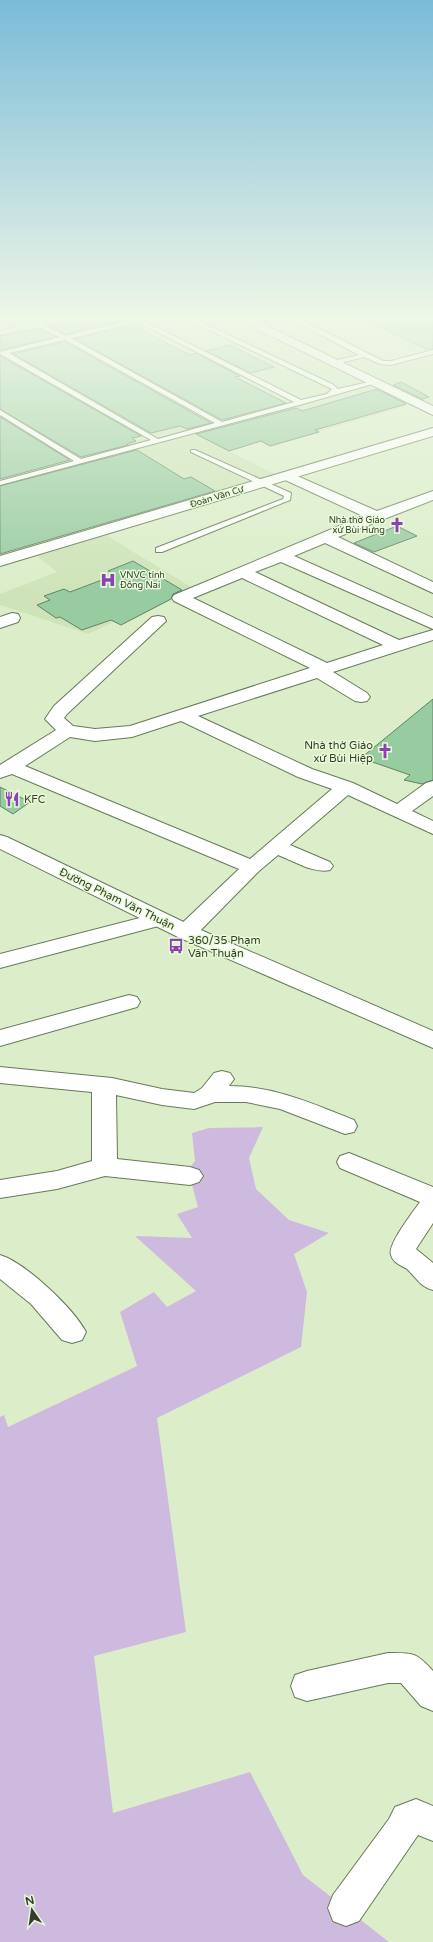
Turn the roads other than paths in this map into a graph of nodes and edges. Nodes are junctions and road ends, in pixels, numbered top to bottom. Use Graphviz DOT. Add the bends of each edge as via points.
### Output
graph roads {
  1 [pos="101,409"];
  2 [pos="193,409"];
  3 [pos="280,409"];
  4 [pos="0,412"];
  5 [pos="221,424"];
  6 [pos="433,432"];
  7 [pos="158,441"];
  8 [pos="193,451"];
  9 [pos="80,462"];
  10 [pos="288,476"];
  11 [pos="0,483"];
  12 [pos="264,483"];
  13 [pos="433,495"];
  14 [pos="416,502"];
  15 [pos="433,509"];
  16 [pos="376,516"];
  17 [pos="325,537"];
  18 [pos="159,550"];
  19 [pos="281,556"];
  20 [pos="0,561"];
  21 [pos="242,572"];
  22 [pos="433,588"];
  23 [pos="158,621"];
  24 [pos="433,624"];
  25 [pos="433,635"];
  26 [pos="398,646"];
  27 [pos="322,670"];
  28 [pos="361,697"];
  29 [pos="182,715"];
  30 [pos="67,731"];
  31 [pos="6,771"];
  32 [pos="433,787"];
  33 [pos="346,788"];
  34 [pos="398,812"];
  35 [pos="433,828"];
  36 [pos="0,841"];
  37 [pos="277,847"];
  38 [pos="323,866"];
  39 [pos="252,867"];
  40 [pos="160,919"];
  41 [pos="186,932"];
  42 [pos="0,962"];
  43 [pos="129,1002"];
  44 [pos="0,1038"];
  45 [pos="433,1040"];
  46 [pos="0,1075"];
  47 [pos="104,1085"];
  48 [pos="345,1126"];
  49 [pos="348,1162"];
  50 [pos="105,1167"];
  51 [pos="190,1176"];
  52 [pos="0,1189"];
  53 [pos="430,1210"];
  54 [pos="0,1265"];
  55 [pos="433,1280"];
  56 [pos="72,1332"];
  57 [pos="307,1686"];
  58 [pos="433,1695"];
  59 [pos="433,1824"];
  60 [pos="346,1908"];
  1 -- 7 [label="lane"];
  2 -- 5 [label="lane"];
  3 -- 5 [label="lane"];
  4 -- 9 [label="lane"];
  5 -- 7 [label="lane"];
  6 -- 10 [label="street, Đoàn Văn Cự"];
  7 -- 9 [label="lane"];
  8 -- 12 [label="lane"];
  9 -- 11 [label="lane"];
  10 -- 12 [label="street, Đoàn Văn Cự"];
  10 -- 16 [label="street"];
  12 -- 18 [label="lane" via="288,495 286,500"];
  12 -- 20 [label="street, Đoàn Văn Cự"];
  13 -- 14 [label="street"];
  14 -- 15 [label="street"];
  14 -- 16 [label="street"];
  16 -- 17 [label="street"];
  17 -- 19 [label="street"];
  17 -- 22 [label="street"];
  19 -- 21 [label="street"];
  19 -- 24 [label="street"];
  21 -- 26 [label="street"];
  21 -- 27 [label="street" via="180,598"];
  23 -- 30 [label="street" via="60,710 54,719"];
  25 -- 26 [label="street"];
  26 -- 27 [label="street"];
  27 -- 28 [label="street"];
  27 -- 29 [label="street"];
  29 -- 30 [label="street" via="126,732 94,735"];
  29 -- 33 [label="street" via="305,773"];
  30 -- 31 [label="street"];
  31 -- 39 [label="street"];
  32 -- 34 [label="street"];
  33 -- 34 [label="street"];
  33 -- 37 [label="street"];
  34 -- 35 [label="street"];
  36 -- 40 [label="street, Đường Phạm Văn Thuận"];
  37 -- 38 [label="street"];
  37 -- 39 [label="street"];
  39 -- 41 [label="street"];
  40 -- 41 [label="street, Đường Phạm Văn Thuận"];
  40 -- 42 [label="street"];
  41 -- 45 [label="street, Đường Phạm Văn Thuận"];
  43 -- 44 [label="street"];
  46 -- 47 [label="street"];
  47 -- 48 [label="street" via="194,1101 203,1099 216,1086 285,1102"];
  47 -- 50 [label="street"];
  49 -- 53 [label="street"];
  50 -- 51 [label="street"];
  50 -- 52 [label="street" via="57,1180"];
  53 -- 55 [label="street" via="403,1248 402,1254 417,1263"];
  54 -- 56 [label="street" via="41,1297"];
  57 -- 58 [label="street" via="388,1668 409,1668"];
  59 -- 60 [label="street" via="416,1816 407,1819"];
}
